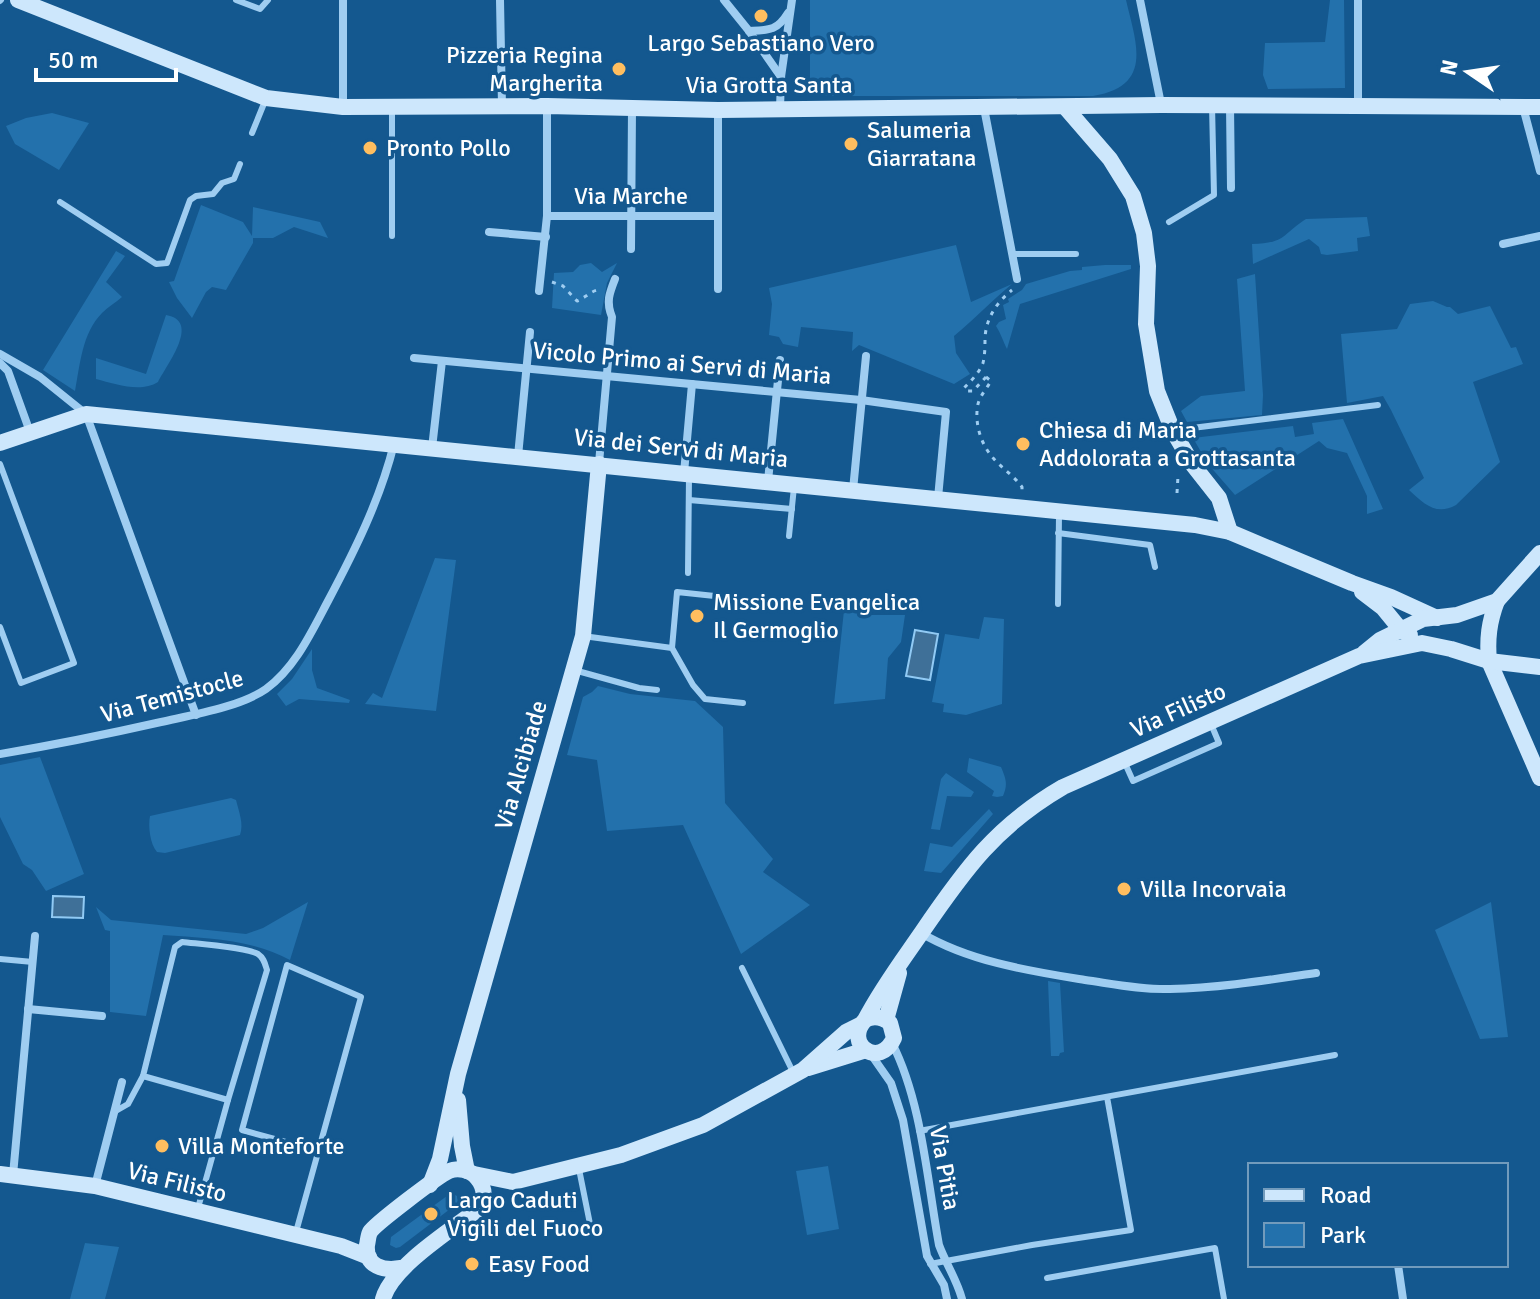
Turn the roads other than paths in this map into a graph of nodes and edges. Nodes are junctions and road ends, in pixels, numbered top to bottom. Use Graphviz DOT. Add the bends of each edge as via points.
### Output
graph roads {
  1 [pos="18,0"];
  2 [pos="236,0"];
  3 [pos="268,0"];
  4 [pos="343,0"];
  5 [pos="500,0"];
  6 [pos="724,0"];
  7 [pos="1140,0"];
  8 [pos="1358,0"];
  9 [pos="792,4"];
  10 [pos="749,31"];
  11 [pos="781,77"];
  12 [pos="266,98"];
  13 [pos="1161,105"];
  14 [pos="1212,105"];
  15 [pos="392,106"];
  16 [pos="547,106"];
  17 [pos="1230,106"];
  18 [pos="1358,106"];
  19 [pos="343,107"];
  20 [pos="502,107"];
  21 [pos="1065,107"];
  22 [pos="1522,107"];
  23 [pos="1540,107"];
  24 [pos="632,108"];
  25 [pos="984,108"];
  26 [pos="780,109"];
  27 [pos="718,110"];
  28 [pos="252,133"];
  29 [pos="240,164"];
  30 [pos="1540,171"];
  31 [pos="1231,188"];
  32 [pos="60,202"];
  33 [pos="547,216"];
  34 [pos="632,216"];
  35 [pos="718,216"];
  36 [pos="1169,222"];
  37 [pos="489,232"];
  38 [pos="392,236"];
  39 [pos="1540,236"];
  40 [pos="546,237"];
  41 [pos="1503,244"];
  42 [pos="631,249"];
  43 [pos="1012,254"];
  44 [pos="1076,254"];
  45 [pos="615,279"];
  46 [pos="1017,279"];
  47 [pos="718,289"];
  48 [pos="539,291"];
  49 [pos="530,332"];
  50 [pos="0,354"];
  51 [pos="866,356"];
  52 [pos="414,358"];
  53 [pos="780,360"];
  54 [pos="442,361"];
  55 [pos="0,363"];
  56 [pos="526,368"];
  57 [pos="607,376"];
  58 [pos="692,384"];
  59 [pos="777,392"];
  60 [pos="861,400"];
  61 [pos="1378,405"];
  62 [pos="86,414"];
  63 [pos="1173,431"];
  64 [pos="30,432"];
  65 [pos="0,443"];
  66 [pos="394,444"];
  67 [pos="432,448"];
  68 [pos="518,456"];
  69 [pos="599,464"];
  70 [pos="1,469"];
  71 [pos="686,473"];
  72 [pos="768,481"];
  73 [pos="794,484"];
  74 [pos="853,490"];
  75 [pos="938,498"];
  76 [pos="689,500"];
  77 [pos="792,509"];
  78 [pos="1059,511"];
  79 [pos="1230,532"];
  80 [pos="1058,533"];
  81 [pos="789,536"];
  82 [pos="1540,553"];
  83 [pos="1155,567"];
  84 [pos="688,573"];
  85 [pos="1352,583"];
  86 [pos="724,597"];
  87 [pos="1497,601"];
  88 [pos="1058,604"];
  89 [pos="1437,618"];
  90 [pos="0,627"];
  91 [pos="1401,630"];
  92 [pos="583,636"];
  93 [pos="1422,643"];
  94 [pos="672,648"];
  95 [pos="1359,656"];
  96 [pos="1489,661"];
  97 [pos="1532,666"];
  98 [pos="574,670"];
  99 [pos="657,690"];
  100 [pos="743,703"];
  101 [pos="1509,709"];
  102 [pos="196,715"];
  103 [pos="0,754"];
  104 [pos="1540,778"];
  105 [pos="921,933"];
  106 [pos="35,936"];
  107 [pos="904,957"];
  108 [pos="0,959"];
  109 [pos="33,962"];
  110 [pos="742,968"];
  111 [pos="1316,973"];
  112 [pos="28,1009"];
  113 [pos="102,1016"];
  114 [pos="886,1020"];
  115 [pos="862,1023"];
  116 [pos="892,1043"];
  117 [pos="868,1051"];
  118 [pos="1335,1055"];
  119 [pos="799,1072"];
  120 [pos="458,1074"];
  121 [pos="143,1076"];
  122 [pos="122,1082"];
  123 [pos="1107,1097"];
  124 [pos="228,1100"];
  125 [pos="114,1112"];
  126 [pos="919,1131"];
  127 [pos="319,1151"];
  128 [pos="578,1165"];
  129 [pos="471,1172"];
  130 [pos="7,1175"];
  131 [pos="513,1182"];
  132 [pos="430,1185"];
  133 [pos="95,1186"];
  134 [pos="481,1207"];
  135 [pos="197,1211"];
  136 [pos="380,1221"];
  137 [pos="590,1224"];
  138 [pos="295,1235"];
  139 [pos="341,1246"];
  140 [pos="371,1260"];
  141 [pos="944,1261"];
  142 [pos="930,1264"];
  143 [pos="1398,1267"];
  144 [pos="401,1268"];
  145 [pos="1047,1278"];
  146 [pos="382,1299"];
  147 [pos="947,1299"];
  148 [pos="962,1299"];
  149 [pos="1224,1299"];
  150 [pos="1403,1299"];
  1 -- 12 [label="street, Via Grotta Santa"];
  2 -- 3 [label="lane" via="260,9"];
  4 -- 19 [label="street"];
  5 -- 20 [label="street"];
  6 -- 10 [label="street"];
  7 -- 13 [label="street"];
  8 -- 18 [label="street"];
  9 -- 10 [label="street" via="782,24"];
  9 -- 11 [label="street"];
  10 -- 11 [label="street"];
  11 -- 26 [label="street"];
  12 -- 19 [label="street, Via Grotta Santa"];
  12 -- 28 [label="lane"];
  13 -- 14 [label="street, Via Grotta Santa"];
  13 -- 21 [label="street, Via Grotta Santa"];
  14 -- 17 [label="street, Via Grotta Santa"];
  14 -- 36 [label="lane" via="1214,195"];
  15 -- 19 [label="street, Via Grotta Santa"];
  15 -- 20 [label="street, Via Grotta Santa"];
  15 -- 38 [label="lane"];
  16 -- 20 [label="street, Via Grotta Santa"];
  16 -- 24 [label="street, Via Grotta Santa"];
  16 -- 33 [label="street, Via Marche"];
  17 -- 18 [label="street, Via Grotta Santa"];
  17 -- 31 [label="street"];
  18 -- 22 [label="street, Via Grotta Santa"];
  21 -- 25 [label="street, Via Grotta Santa"];
  21 -- 63 [label="street" via="1110,159 1133,196 1144,233 1146,324 1157,391"];
  22 -- 23 [label="street, Via Grotta Santa"];
  22 -- 30 [label="street"];
  24 -- 27 [label="street, Via Grotta Santa"];
  24 -- 34 [label="street"];
  25 -- 26 [label="street, Via Grotta Santa"];
  25 -- 43 [label="street"];
  26 -- 27 [label="street, Via Grotta Santa"];
  27 -- 35 [label="street, Via Marche"];
  29 -- 32 [label="lane" via="234,179 213,194 190,200 162,265"];
  33 -- 34 [label="street, Via Marche"];
  33 -- 40 [label="street"];
  34 -- 35 [label="street, Via Marche"];
  34 -- 42 [label="street"];
  35 -- 47 [label="street"];
  37 -- 40 [label="street"];
  39 -- 41 [label="street"];
  40 -- 48 [label="street"];
  43 -- 44 [label="lane"];
  43 -- 46 [label="street"];
  45 -- 57 [label="street" via="608,306 612,317"];
  49 -- 56 [label="street"];
  50 -- 62 [label="street" via="40,377"];
  51 -- 60 [label="street"];
  52 -- 54 [label="street, Vicolo Primo ai Servi di Maria"];
  53 -- 59 [label="street"];
  54 -- 56 [label="street, Vicolo Primo ai Servi di Maria"];
  54 -- 67 [label="street"];
  55 -- 64 [label="street" via="8,371"];
  56 -- 57 [label="street, Vicolo Primo ai Servi di Maria"];
  56 -- 68 [label="street"];
  57 -- 58 [label="street, Vicolo Primo ai Servi di Maria"];
  57 -- 69 [label="street"];
  58 -- 59 [label="street, Vicolo Primo ai Servi di Maria"];
  58 -- 71 [label="street"];
  59 -- 60 [label="street, Vicolo Primo ai Servi di Maria"];
  59 -- 72 [label="street"];
  60 -- 74 [label="street"];
  60 -- 75 [label="street, Vicolo Primo ai Servi di Maria" via="946,412"];
  61 -- 63 [label="lane"];
  62 -- 64 [label="street, Via dei Servi di Maria"];
  62 -- 66 [label="street, Via dei Servi di Maria"];
  62 -- 102 [label="street"];
  63 -- 79 [label="street" via="1219,498"];
  64 -- 65 [label="street, Via dei Servi di Maria"];
  66 -- 67 [label="street, Via dei Servi di Maria"];
  66 -- 102 [label="street, Via Temistocle" via="368,523 287,671 247,700"];
  67 -- 68 [label="street, Via dei Servi di Maria"];
  68 -- 69 [label="street, Via dei Servi di Maria"];
  69 -- 71 [label="street, Via dei Servi di Maria"];
  69 -- 92 [label="street, Via Alcibiade"];
  70 -- 90 [label="lane" via="74,663 21,683"];
  71 -- 72 [label="street, Via dei Servi di Maria"];
  71 -- 76 [label="lane"];
  72 -- 73 [label="street, Via dei Servi di Maria"];
  73 -- 74 [label="street, Via dei Servi di Maria"];
  73 -- 77 [label="lane"];
  74 -- 75 [label="street, Via dei Servi di Maria"];
  75 -- 78 [label="street, Via dei Servi di Maria"];
  76 -- 77 [label="lane"];
  76 -- 84 [label="lane"];
  77 -- 81 [label="lane"];
  78 -- 79 [label="street, Via dei Servi di Maria"];
  78 -- 80 [label="lane"];
  79 -- 85 [label="street, Via dei Servi di Maria"];
  80 -- 83 [label="lane" via="1150,545"];
  80 -- 88 [label="lane"];
  82 -- 87 [label="street"];
  85 -- 89 [label="street"];
  85 -- 91 [label="street"];
  86 -- 94 [label="lane" via="677,592"];
  87 -- 89 [label="street"];
  87 -- 96 [label="street" via="1489,623"];
  89 -- 91 [label="street"];
  91 -- 93 [label="street"];
  91 -- 95 [label="street"];
  92 -- 94 [label="lane"];
  92 -- 98 [label="street, Via Alcibiade"];
  93 -- 95 [label="street, Via Filisto"];
  93 -- 96 [label="street, Via Filisto"];
  94 -- 100 [label="lane" via="705,699"];
  95 -- 105 [label="street, Via Filisto" via="1063,787 1019,816 972,862"];
  96 -- 97 [label="street, Via Filisto"];
  96 -- 101 [label="street"];
  97 -- 101 [label="street" via="1515,672 1509,684"];
  98 -- 99 [label="lane"];
  98 -- 120 [label="street, Via Alcibiade"];
  101 -- 104 [label="street"];
  102 -- 103 [label="street, Via Temistocle"];
  105 -- 107 [label="street, Via Filisto"];
  105 -- 111 [label="street" via="1010,966 1123,985 1169,989"];
  106 -- 109 [label="street"];
  107 -- 114 [label="street"];
  107 -- 115 [label="street, Via Filisto"];
  108 -- 109 [label="lane"];
  109 -- 112 [label="street"];
  110 -- 119 [label="lane"];
  112 -- 113 [label="street"];
  112 -- 130 [label="street"];
  114 -- 115 [label="street" via="875,1017"];
  114 -- 116 [label="street"];
  115 -- 117 [label="street" via="857,1036"];
  115 -- 119 [label="street"];
  116 -- 117 [label="street" via="880,1053"];
  116 -- 126 [label="street, Via Pitia" via="908,1078"];
  117 -- 119 [label="street"];
  117 -- 142 [label="street, Via Pitia" via="891,1083 903,1120"];
  118 -- 123 [label="lane"];
  119 -- 128 [label="street" via="703,1125"];
  120 -- 129 [label="street" via="462,1146"];
  120 -- 132 [label="street, Via Alcibiade"];
  121 -- 124 [label="lane"];
  121 -- 124 [label="lane" via="175,947 182,942 257,954 267,970"];
  121 -- 125 [label="lane" via="128,1104"];
  122 -- 125 [label="street"];
  123 -- 126 [label="lane"];
  123 -- 141 [label="lane" via="1131,1230"];
  124 -- 135 [label="lane"];
  125 -- 133 [label="street"];
  126 -- 141 [label="street, Via Pitia"];
  127 -- 127 [label="lane" via="361,997 287,965 242,1130"];
  127 -- 138 [label="lane"];
  128 -- 131 [label="street"];
  128 -- 137 [label="lane"];
  129 -- 131 [label="street"];
  129 -- 132 [label="street" via="451,1170"];
  129 -- 134 [label="street" via="484,1189"];
  130 -- 133 [label="street, Via Filisto"];
  131 -- 134 [label="street"];
  132 -- 136 [label="street"];
  133 -- 135 [label="street, Via Filisto"];
  134 -- 144 [label="street"];
  135 -- 138 [label="street, Via Filisto"];
  136 -- 139 [label="street"];
  136 -- 140 [label="street" via="369,1234"];
  138 -- 139 [label="street, Via Filisto"];
  139 -- 140 [label="street, Via Filisto"];
  140 -- 144 [label="street, Via Filisto" via="388,1270"];
  140 -- 146 [label="street"];
  141 -- 142 [label="lane"];
  141 -- 148 [label="street, Via Pitia"];
  142 -- 147 [label="street, Via Pitia"];
  143 -- 150 [label="street"];
  144 -- 146 [label="street"];
  145 -- 149 [label="lane" via="1215,1248"];
}
